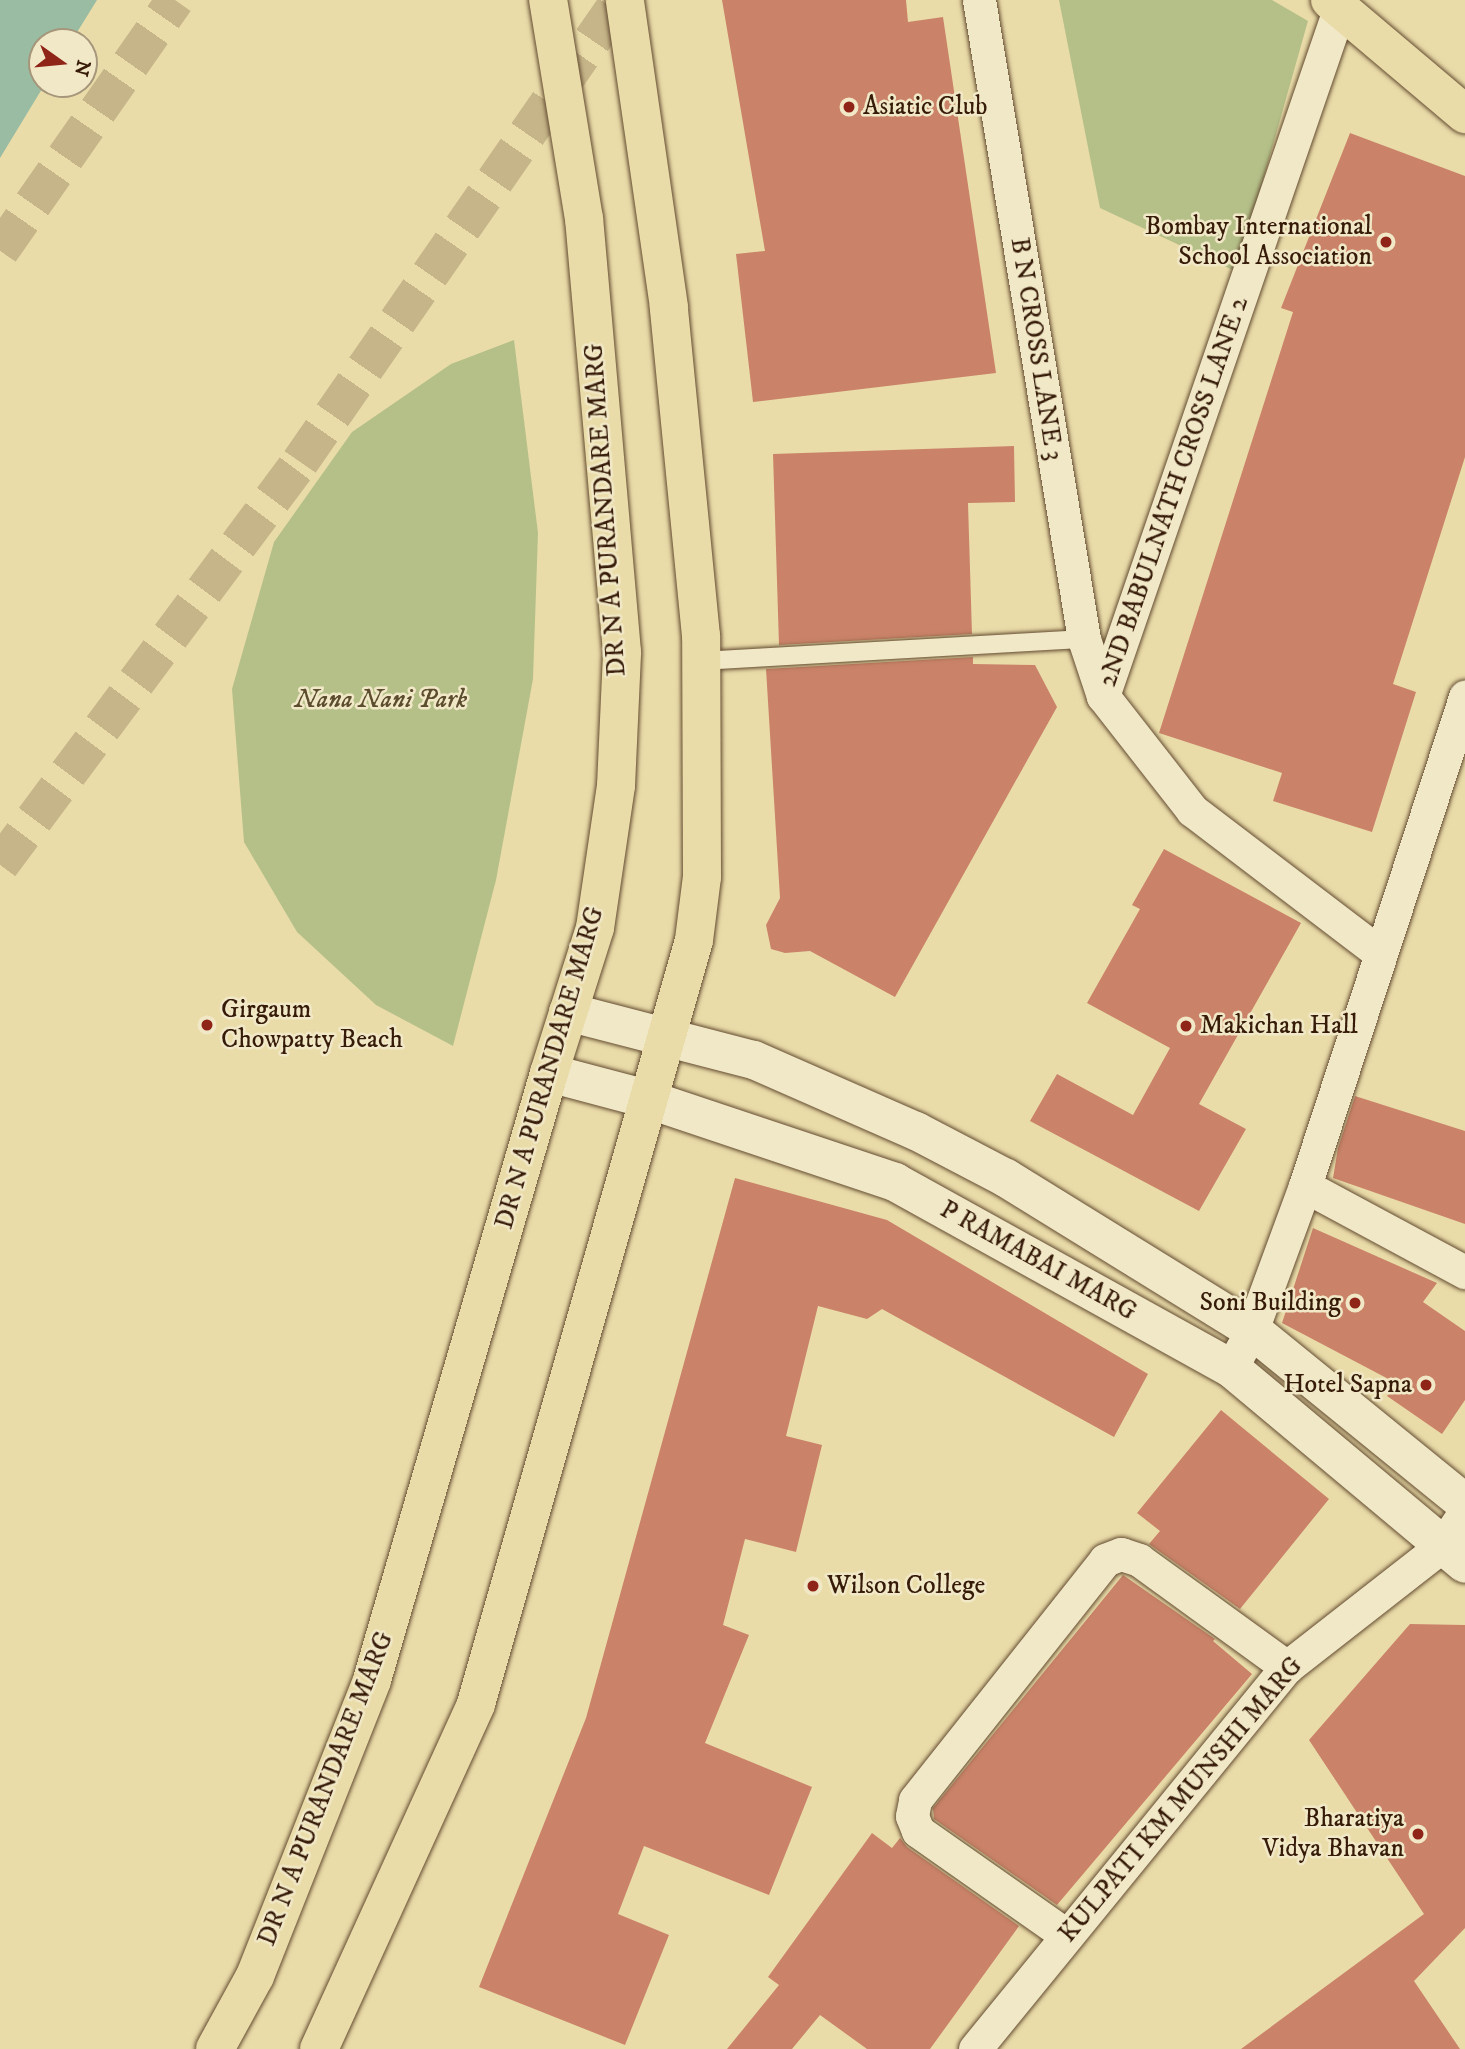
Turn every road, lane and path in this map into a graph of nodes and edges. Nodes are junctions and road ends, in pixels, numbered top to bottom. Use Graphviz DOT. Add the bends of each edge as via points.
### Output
graph roads {
  1 [pos="548,0"];
  2 [pos="625,0"];
  3 [pos="979,0"];
  4 [pos="1335,4"];
  5 [pos="1465,114"];
  6 [pos="1084,639"];
  7 [pos="701,661"];
  8 [pos="1103,696"];
  9 [pos="1465,697"];
  10 [pos="1380,953"];
  11 [pos="568,1012"];
  12 [pos="664,1038"];
  13 [pos="549,1073"];
  14 [pos="647,1099"];
  15 [pos="916,1131"];
  16 [pos="894,1182"];
  17 [pos="1305,1186"];
  18 [pos="1465,1272"];
  19 [pos="1252,1330"];
  20 [pos="1231,1368"];
  21 [pos="1465,1503"];
  22 [pos="1465,1512"];
  23 [pos="1453,1555"];
  24 [pos="1287,1667"];
  25 [pos="1066,1935"];
  26 [pos="215,2049"];
  27 [pos="318,2049"];
  28 [pos="975,2049"];
  1 -- 11 [label="main road, DR N A PURANDARE MARG" via="584,219 622,652 616,786 595,928"];
  2 -- 7 [label="main road" via="669,307"];
  3 -- 6 [label="street, B N CROSS LANE 3"];
  4 -- 5 [label="main road"];
  4 -- 8 [label="street, 2ND BABULNATH CROSS LANE 2"];
  6 -- 7 [label="lane"];
  6 -- 8 [label="street, B N CROSS LANE 3"];
  7 -- 12 [label="main road" via="702,877 694,940"];
  8 -- 10 [label="street, 2ND BABULNATH CROSS LANE 2" via="1192,810"];
  9 -- 10 [label="street"];
  10 -- 17 [label="street"];
  11 -- 12 [label="main road, P RAMABAI MARG"];
  11 -- 13 [label="main road, DR N A PURANDARE MARG"];
  12 -- 14 [label="main road"];
  12 -- 15 [label="main road, P RAMABAI MARG" via="754,1060"];
  13 -- 14 [label="main road, P RAMABAI MARG"];
  13 -- 26 [label="main road, DR N A PURANDARE MARG" via="372,1680 255,1976"];
  14 -- 16 [label="main road, P RAMABAI MARG"];
  14 -- 27 [label="main road" via="476,1704"];
  15 -- 16 [label="main road"];
  15 -- 19 [label="main road, P RAMABAI MARG" via="1006,1178"];
  16 -- 20 [label="main road, P RAMABAI MARG"];
  17 -- 18 [label="street"];
  17 -- 19 [label="street"];
  19 -- 20 [label="street"];
  19 -- 21 [label="main road, P RAMABAI MARG"];
  20 -- 23 [label="main road, P RAMABAI MARG"];
  22 -- 23 [label="street, KULPATI KM MUNSHI MARG"];
  23 -- 24 [label="street, KULPATI KM MUNSHI MARG"];
  24 -- 25 [label="street, KULPATI KM MUNSHI MARG"];
  24 -- 25 [label="street" via="1139,1560 1121,1554 1105,1560 915,1800 912,1816 918,1831"];
  25 -- 28 [label="street, KULPATI KM MUNSHI MARG"];
}
